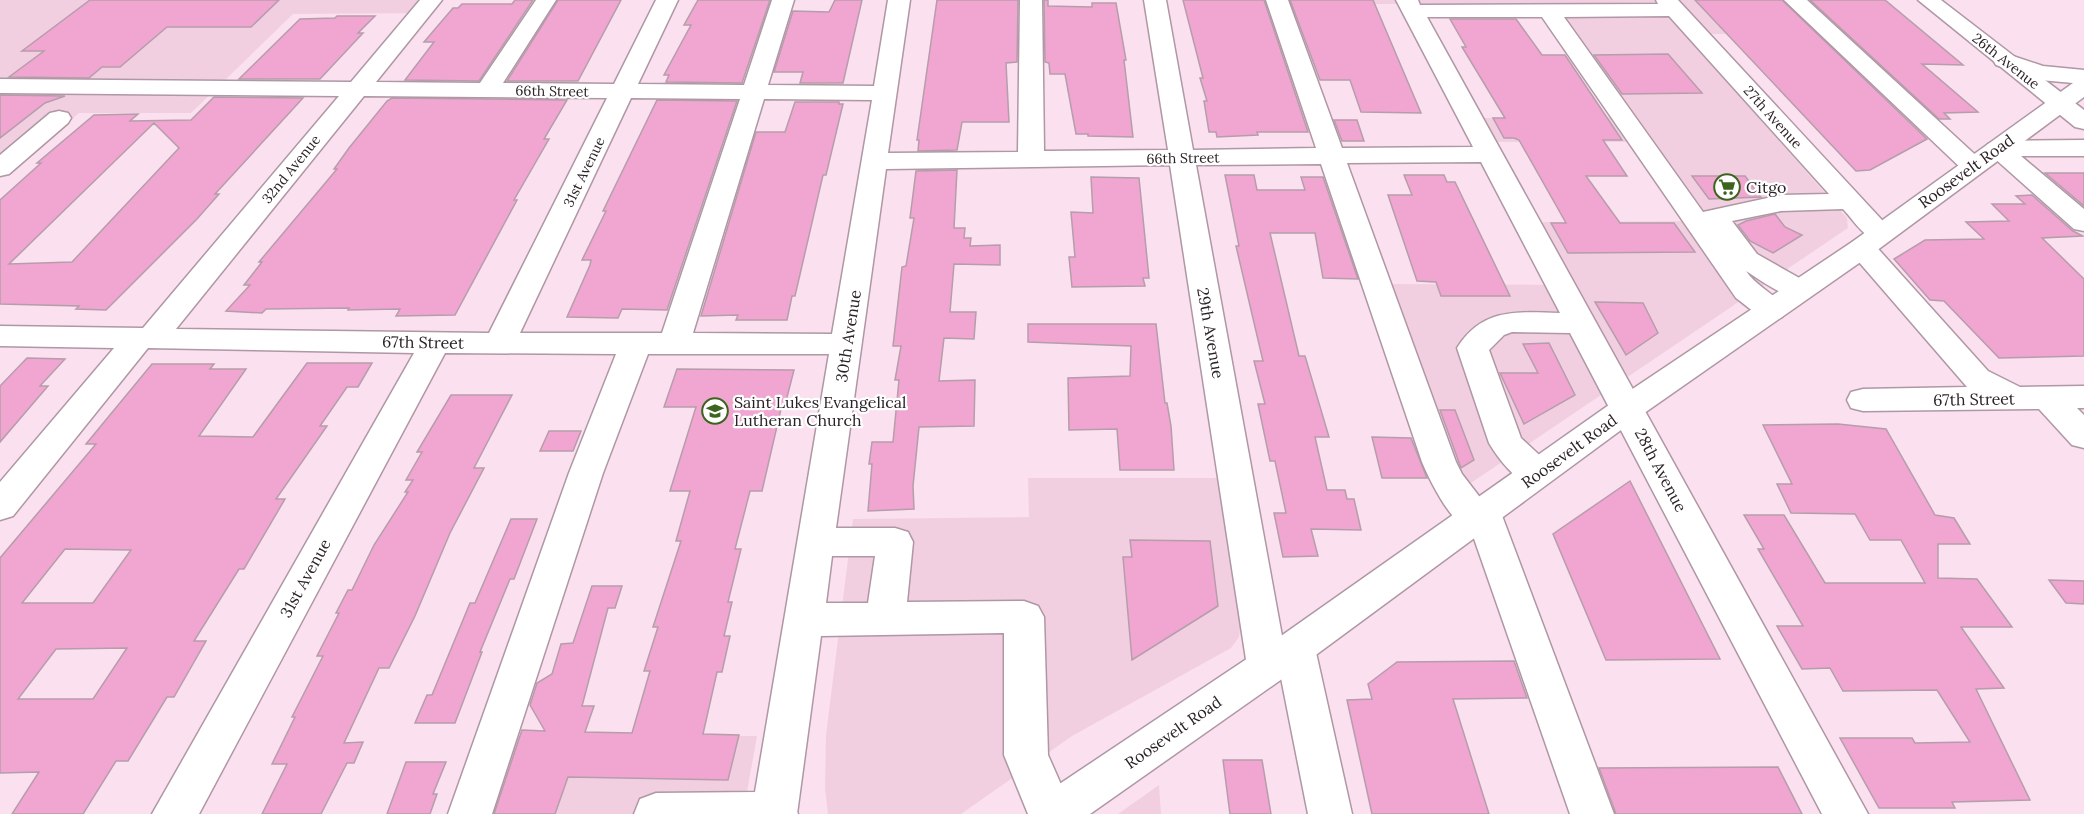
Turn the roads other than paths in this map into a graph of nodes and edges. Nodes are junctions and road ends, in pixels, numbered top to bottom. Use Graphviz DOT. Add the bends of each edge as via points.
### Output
graph roads {
  1 [pos="431,0"];
  2 [pos="546,0"];
  3 [pos="667,0"];
  4 [pos="783,0"];
  5 [pos="899,0"];
  6 [pos="1031,0"];
  7 [pos="1155,0"];
  8 [pos="1277,0"];
  9 [pos="1795,0"];
  10 [pos="1928,0"];
  11 [pos="1671,5"];
  12 [pos="1410,6"];
  13 [pos="1549,11"];
  14 [pos="2004,60"];
  15 [pos="2084,77"];
  16 [pos="0,86"];
  17 [pos="2084,86"];
  18 [pos="357,89"];
  19 [pos="487,90"];
  20 [pos="624,92"];
  21 [pos="753,92"];
  22 [pos="885,93"];
  23 [pos="2060,103"];
  24 [pos="59,118"];
  25 [pos="2084,122"];
  26 [pos="2084,148"];
  27 [pos="1997,149"];
  28 [pos="1491,154"];
  29 [pos="1332,156"];
  30 [pos="1182,159"];
  31 [pos="1031,160"];
  32 [pos="875,161"];
  33 [pos="1973,166"];
  34 [pos="0,168"];
  35 [pos="1850,201"];
  36 [pos="2084,223"];
  37 [pos="1871,241"];
  38 [pos="1786,300"];
  39 [pos="1582,323"];
  40 [pos="0,336"];
  41 [pos="145,339"];
  42 [pos="435,343"];
  43 [pos="500,343"];
  44 [pos="636,343"];
  45 [pos="674,344"];
  46 [pos="847,344"];
  47 [pos="2015,398"];
  48 [pos="2048,398"];
  49 [pos="2084,398"];
  50 [pos="1863,400"];
  51 [pos="1628,408"];
  52 [pos="2084,436"];
  53 [pos="1538,473"];
  54 [pos="0,506"];
  55 [pos="1480,515"];
  56 [pos="816,542"];
  57 [pos="886,619"];
  58 [pos="805,620"];
  59 [pos="1281,657"];
  60 [pos="1061,811"];
  61 [pos="175,814"];
  62 [pos="470,814"];
  63 [pos="656,814"];
  64 [pos="775,814"];
  65 [pos="1330,814"];
  66 [pos="1592,814"];
  67 [pos="1846,814"];
  1 -- 18 [label="street, 32nd Avenue"];
  2 -- 19 [label="street"];
  3 -- 20 [label="street, 31st Avenue"];
  4 -- 21 [label="street"];
  5 -- 22 [label="street, 30th Avenue"];
  6 -- 31 [label="street"];
  7 -- 30 [label="street, 29th Avenue"];
  8 -- 29 [label="street"];
  9 -- 33 [label="street"];
  10 -- 14 [label="street, 26th Avenue"];
  11 -- 13 [label="street"];
  11 -- 35 [label="street, 27th Avenue"];
  12 -- 13 [label="street"];
  12 -- 28 [label="street, 28th Avenue"];
  13 -- 38 [label="street" via="1746,291"];
  14 -- 15 [label="street" via="2040,73"];
  14 -- 23 [label="street, 26th Avenue"];
  16 -- 18 [label="street, 66th Street"];
  17 -- 23 [label="street, Roosevelt Road"];
  18 -- 19 [label="street, 66th Street"];
  18 -- 41 [label="street, 32nd Avenue"];
  19 -- 20 [label="street, 66th Street"];
  20 -- 21 [label="street, 66th Street"];
  20 -- 43 [label="street, 31st Avenue"];
  21 -- 22 [label="street, 66th Street"];
  21 -- 45 [label="street"];
  22 -- 32 [label="street, 30th Avenue"];
  23 -- 25 [label="street, 26th Avenue"];
  23 -- 27 [label="street, Roosevelt Road"];
  24 -- 34 [label="street"];
  26 -- 27 [label="street"];
  27 -- 33 [label="street, Roosevelt Road"];
  27 -- 36 [label="street"];
  28 -- 29 [label="street, 66th Street"];
  28 -- 39 [label="street, 28th Avenue"];
  29 -- 30 [label="street, 66th Street"];
  29 -- 55 [label="street" via="1439,462 1448,481"];
  30 -- 31 [label="street, 66th Street"];
  30 -- 59 [label="street, 29th Avenue"];
  31 -- 32 [label="street, 66th Street"];
  32 -- 46 [label="street, 30th Avenue"];
  33 -- 37 [label="street, Roosevelt Road"];
  35 -- 37 [label="street, 27th Avenue"];
  35 -- 38 [label="street" via="1781,203 1714,216 1747,260"];
  37 -- 38 [label="street, Roosevelt Road"];
  37 -- 47 [label="street, 27th Avenue" via="1977,379"];
  38 -- 51 [label="street, Roosevelt Road"];
  39 -- 51 [label="street, 28th Avenue"];
  39 -- 53 [label="street" via="1509,322 1494,328 1473,348 1506,443"];
  40 -- 41 [label="street, 67th Street"];
  41 -- 42 [label="street, 67th Street"];
  41 -- 54 [label="street, 32nd Avenue"];
  42 -- 43 [label="street, 67th Street"];
  42 -- 61 [label="street, 31st Avenue"];
  43 -- 44 [label="street, 67th Street"];
  44 -- 45 [label="street, 67th Street"];
  44 -- 62 [label="street" via="586,473"];
  45 -- 46 [label="street, 67th Street"];
  46 -- 56 [label="street, 30th Avenue"];
  47 -- 48 [label="street, 67th Street"];
  47 -- 50 [label="street, 67th Street"];
  48 -- 49 [label="street, 67th Street"];
  48 -- 52 [label="street"];
  51 -- 53 [label="street, Roosevelt Road"];
  51 -- 67 [label="street, 28th Avenue"];
  53 -- 55 [label="street, Roosevelt Road"];
  55 -- 59 [label="street, Roosevelt Road"];
  55 -- 66 [label="street"];
  56 -- 57 [label="street" via="895,542"];
  56 -- 58 [label="street, 30th Avenue"];
  57 -- 58 [label="street"];
  57 -- 60 [label="street" via="1024,617 1026,755"];
  58 -- 64 [label="street, 30th Avenue"];
  59 -- 60 [label="street, Roosevelt Road"];
  59 -- 65 [label="street, 29th Avenue"];
  63 -- 64 [label="street"];
}
